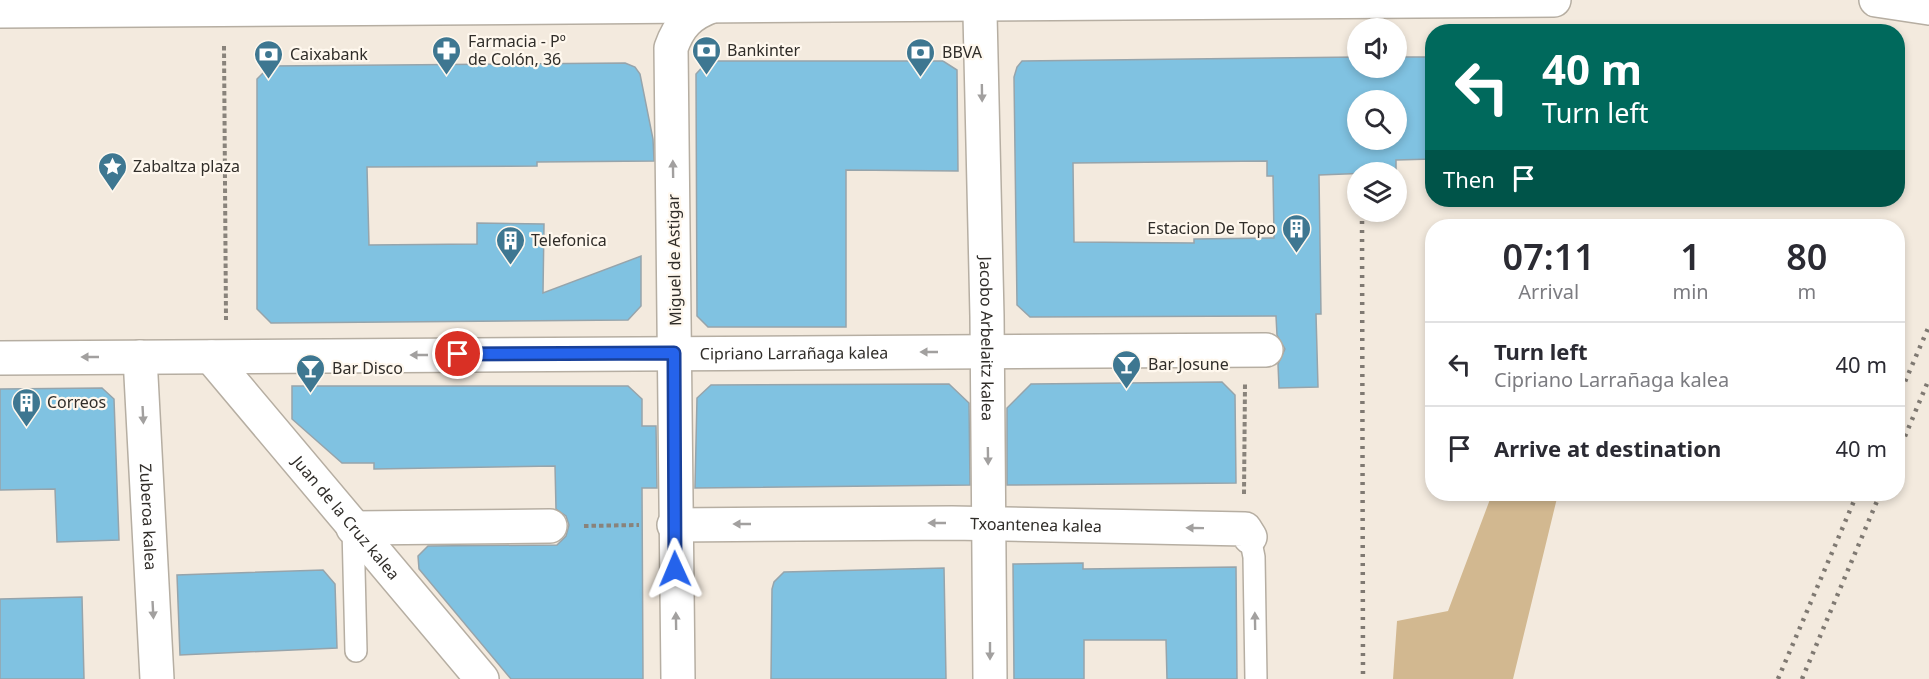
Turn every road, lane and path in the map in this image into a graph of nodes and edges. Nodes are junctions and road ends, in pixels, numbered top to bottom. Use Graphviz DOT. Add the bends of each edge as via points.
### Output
graph roads {
  1 [pos="1554,0"];
  2 [pos="1876,0"];
  3 [pos="1914,0"];
  4 [pos="985,2"];
  5 [pos="551,3"];
  6 [pos="712,6"];
  7 [pos="1929,8"];
  8 [pos="227,9"];
  9 [pos="0,11"];
  10 [pos="1256,350"];
  11 [pos="987,352"];
  12 [pos="674,353"];
  13 [pos="227,356"];
  14 [pos="140,357"];
  15 [pos="0,358"];
  16 [pos="1244,473"];
  17 [pos="989,524"];
  18 [pos="674,525"];
  19 [pos="550,526"];
  20 [pos="353,528"];
  21 [pos="1250,537"];
  22 [pos="356,651"];
  23 [pos="157,679"];
  24 [pos="482,679"];
  25 [pos="678,679"];
  26 [pos="990,679"];
  27 [pos="1256,679"];
  1 -- 4 [label="street"];
  2 -- 7 [label="street"];
  3 -- 7 [label="street"];
  4 -- 6 [label="street"];
  4 -- 11 [label="street, Jacobo Arbelaitz kalea, one-way" via="980,14"];
  5 -- 6 [label="street"];
  5 -- 8 [label="street"];
  12 -- 6 [label="street, Miguel de Astigar, one-way" via="671,48 685,21"];
  8 -- 9 [label="street"];
  8 -- 13 [label="path" via="224,33"];
  10 -- 11 [label="street, Cipriano Larrañaga kalea"];
  10 -- 16 [label="path"];
  11 -- 12 [label="street, Cipriano Larrañaga kalea, one-way"];
  11 -- 17 [label="street, Jacobo Arbelaitz kalea, one-way"];
  12 -- 13 [label="street, Cipriano Larrañaga kalea, one-way"];
  12 -- 18 [label="street, Miguel de Astigar"];
  13 -- 14 [label="street"];
  13 -- 20 [label="street, Juan de la Cruz kalea"];
  14 -- 15 [label="street, one-way"];
  14 -- 23 [label="street, Zuberoa kalea, one-way"];
  17 -- 18 [label="street, Txoantenea kalea, one-way"];
  21 -- 17 [label="street, Txoantenea kalea, one-way" via="1245,529"];
  17 -- 26 [label="street, Jacobo Arbelaitz kalea, one-way"];
  18 -- 19 [label="path"];
  25 -- 18 [label="street, Miguel de Astigar, one-way"];
  19 -- 20 [label="street"];
  20 -- 22 [label="lane"];
  20 -- 24 [label="street, Juan de la Cruz kalea"];
  27 -- 21 [label="lane, Txoantenea kalea, one-way" via="1254,557"];
}
